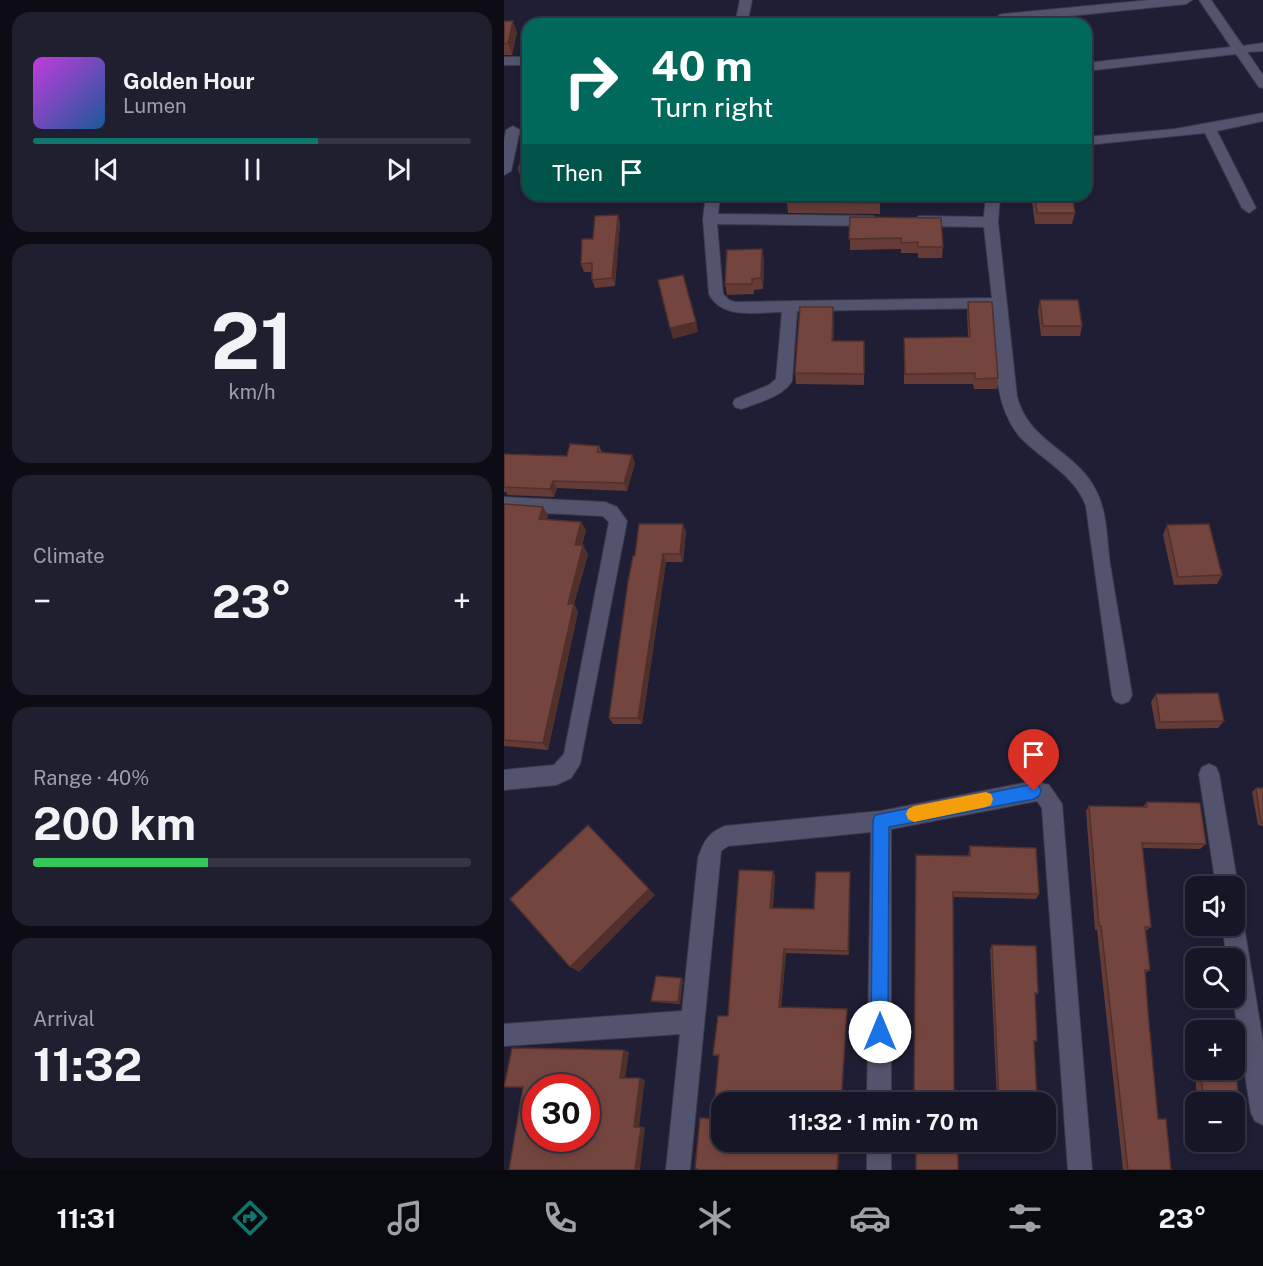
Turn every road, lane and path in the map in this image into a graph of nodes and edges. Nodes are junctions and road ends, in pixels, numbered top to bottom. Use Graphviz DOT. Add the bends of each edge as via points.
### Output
graph roads {
  1 [pos="746,0"];
  2 [pos="1186,0"];
  3 [pos="1205,0"];
  4 [pos="742,18"];
  5 [pos="1003,18"];
  6 [pos="1263,47"];
  7 [pos="1238,51"];
  8 [pos="504,61"];
  9 [pos="522,61"];
  10 [pos="1092,66"];
  11 [pos="1263,84"];
  12 [pos="1263,117"];
  13 [pos="1210,129"];
  14 [pos="509,130"];
  15 [pos="1092,141"];
  16 [pos="504,171"];
  17 [pos="712,201"];
  18 [pos="993,201"];
  19 [pos="1249,208"];
  20 [pos="710,219"];
  21 [pos="886,221"];
  22 [pos="909,221"];
  23 [pos="992,222"];
  24 [pos="1000,303"];
  25 [pos="790,306"];
  26 [pos="741,403"];
  27 [pos="504,504"];
  28 [pos="1122,695"];
  29 [pos="1209,774"];
  30 [pos="504,780"];
  31 [pos="881,821"];
  32 [pos="1225,876"];
  33 [pos="1235,936"];
  34 [pos="693,1022"];
  35 [pos="504,1035"];
  36 [pos="879,1092"];
  37 [pos="1263,1113"];
  38 [pos="879,1152"];
  39 [pos="678,1170"];
  40 [pos="879,1170"];
  41 [pos="1080,1170"];
  1 -- 4 [label="street"];
  2 -- 5 [label="street"];
  3 -- 7 [label="street"];
  6 -- 7 [label="street"];
  7 -- 10 [label="street"];
  7 -- 11 [label="street"];
  8 -- 9 [label="street"];
  12 -- 13 [label="street"];
  13 -- 15 [label="street"];
  13 -- 19 [label="street"];
  14 -- 16 [label="street"];
  17 -- 20 [label="street"];
  18 -- 23 [label="street"];
  20 -- 21 [label="street"];
  20 -- 25 [label="street" via="719,301 735,307"];
  22 -- 23 [label="street"];
  23 -- 24 [label="street"];
  24 -- 25 [label="street"];
  24 -- 28 [label="street" via="1010,408 1026,433 1075,477 1091,498 1096,514"];
  25 -- 26 [label="street" via="784,381"];
  27 -- 30 [label="street" via="605,509 618,521 573,757 564,771 556,775"];
  29 -- 32 [label="street"];
  31 -- 34 [label="street" via="725,836 713,844 708,858"];
  31 -- 36 [label="street"];
  31 -- 41 [label="street" via="1024,791 1042,792 1052,804"];
  33 -- 37 [label="street"];
  34 -- 35 [label="street"];
  34 -- 39 [label="street"];
  38 -- 40 [label="street"];
}
